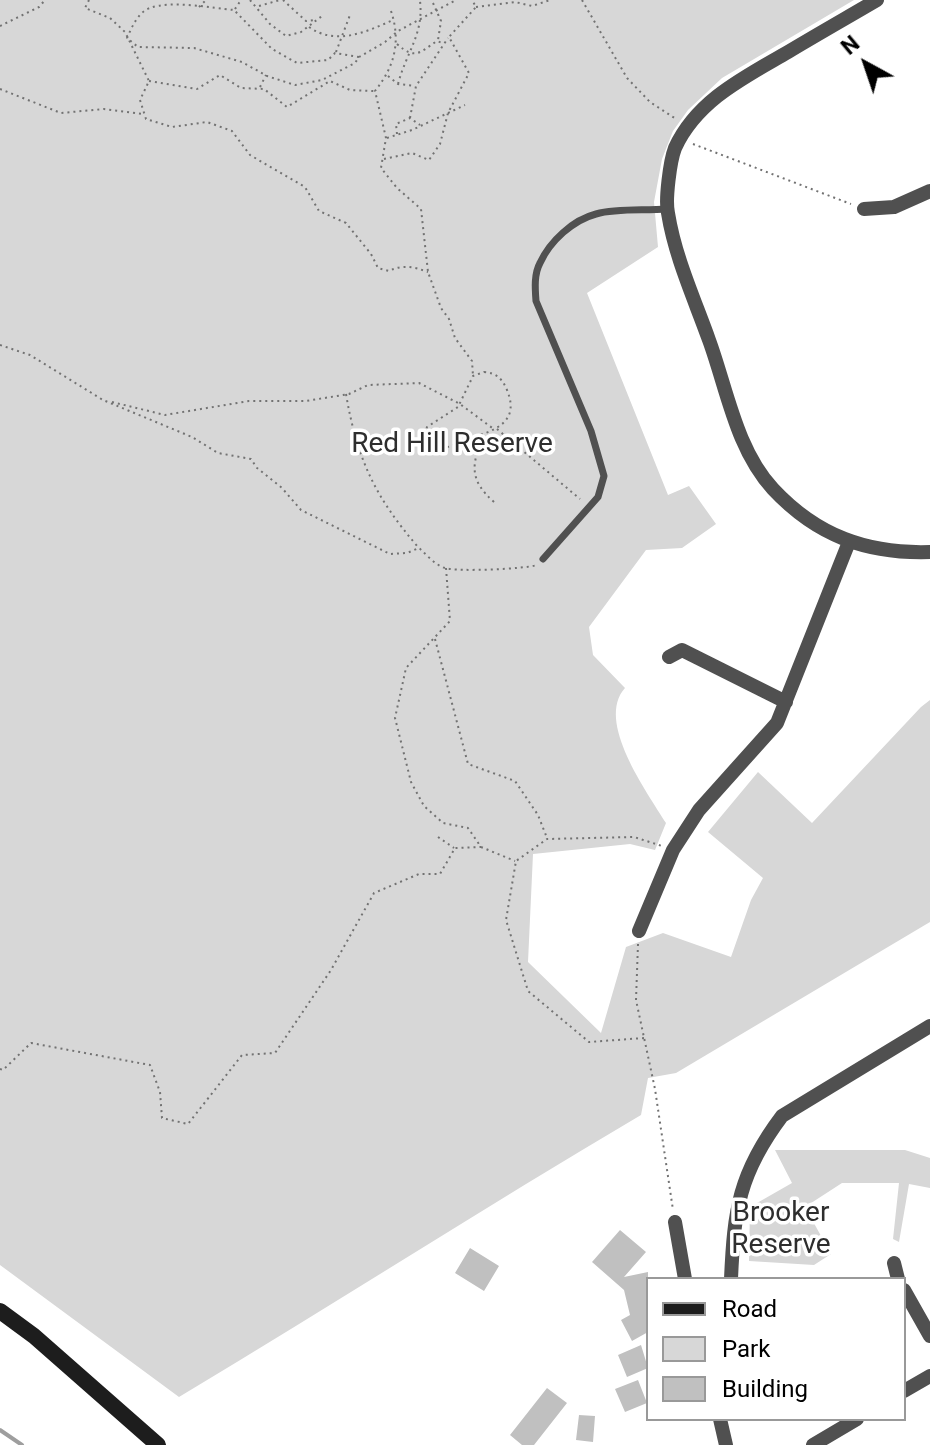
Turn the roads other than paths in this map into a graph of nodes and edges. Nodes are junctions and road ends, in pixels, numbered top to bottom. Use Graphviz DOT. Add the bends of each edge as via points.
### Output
graph roads {
  1 [pos="877,0"];
  2 [pos="930,191"];
  3 [pos="667,209"];
  4 [pos="864,209"];
  5 [pos="849,542"];
  6 [pos="930,552"];
  7 [pos="543,559"];
  8 [pos="677,647"];
  9 [pos="786,702"];
  10 [pos="639,931"];
  11 [pos="930,1026"];
  12 [pos="675,1222"];
  13 [pos="894,1263"];
  14 [pos="685,1277"];
  15 [pos="731,1277"];
  16 [pos="898,1277"];
  17 [pos="906,1294"];
  18 [pos="0,1311"];
  19 [pos="930,1336"];
  20 [pos="930,1376"];
  21 [pos="906,1390"];
  22 [pos="720,1421"];
  23 [pos="854,1421"];
  24 [pos="158,1445"];
  25 [pos="726,1445"];
  26 [pos="813,1445"];
  1 -- 3 [label="street" via="732,84 703,107 674,151"];
  2 -- 4 [label="street" via="894,207"];
  3 -- 5 [label="street" via="675,247 756,467 810,520"];
  3 -- 7 [label="lane" via="598,213 582,219 539,263 536,301 604,476 590,508"];
  5 -- 6 [label="street" via="897,553"];
  5 -- 9 [label="street"];
  8 -- 9 [label="street"];
  9 -- 10 [label="street" via="777,723 699,810 673,850"];
  11 -- 15 [label="street" via="782,1116 759,1149 740,1194"];
  12 -- 14 [label="street"];
  13 -- 16 [label="street"];
  17 -- 19 [label="street"];
  18 -- 24 [label="street"];
  20 -- 21 [label="street"];
  22 -- 25 [label="street"];
  23 -- 26 [label="street"];
}
